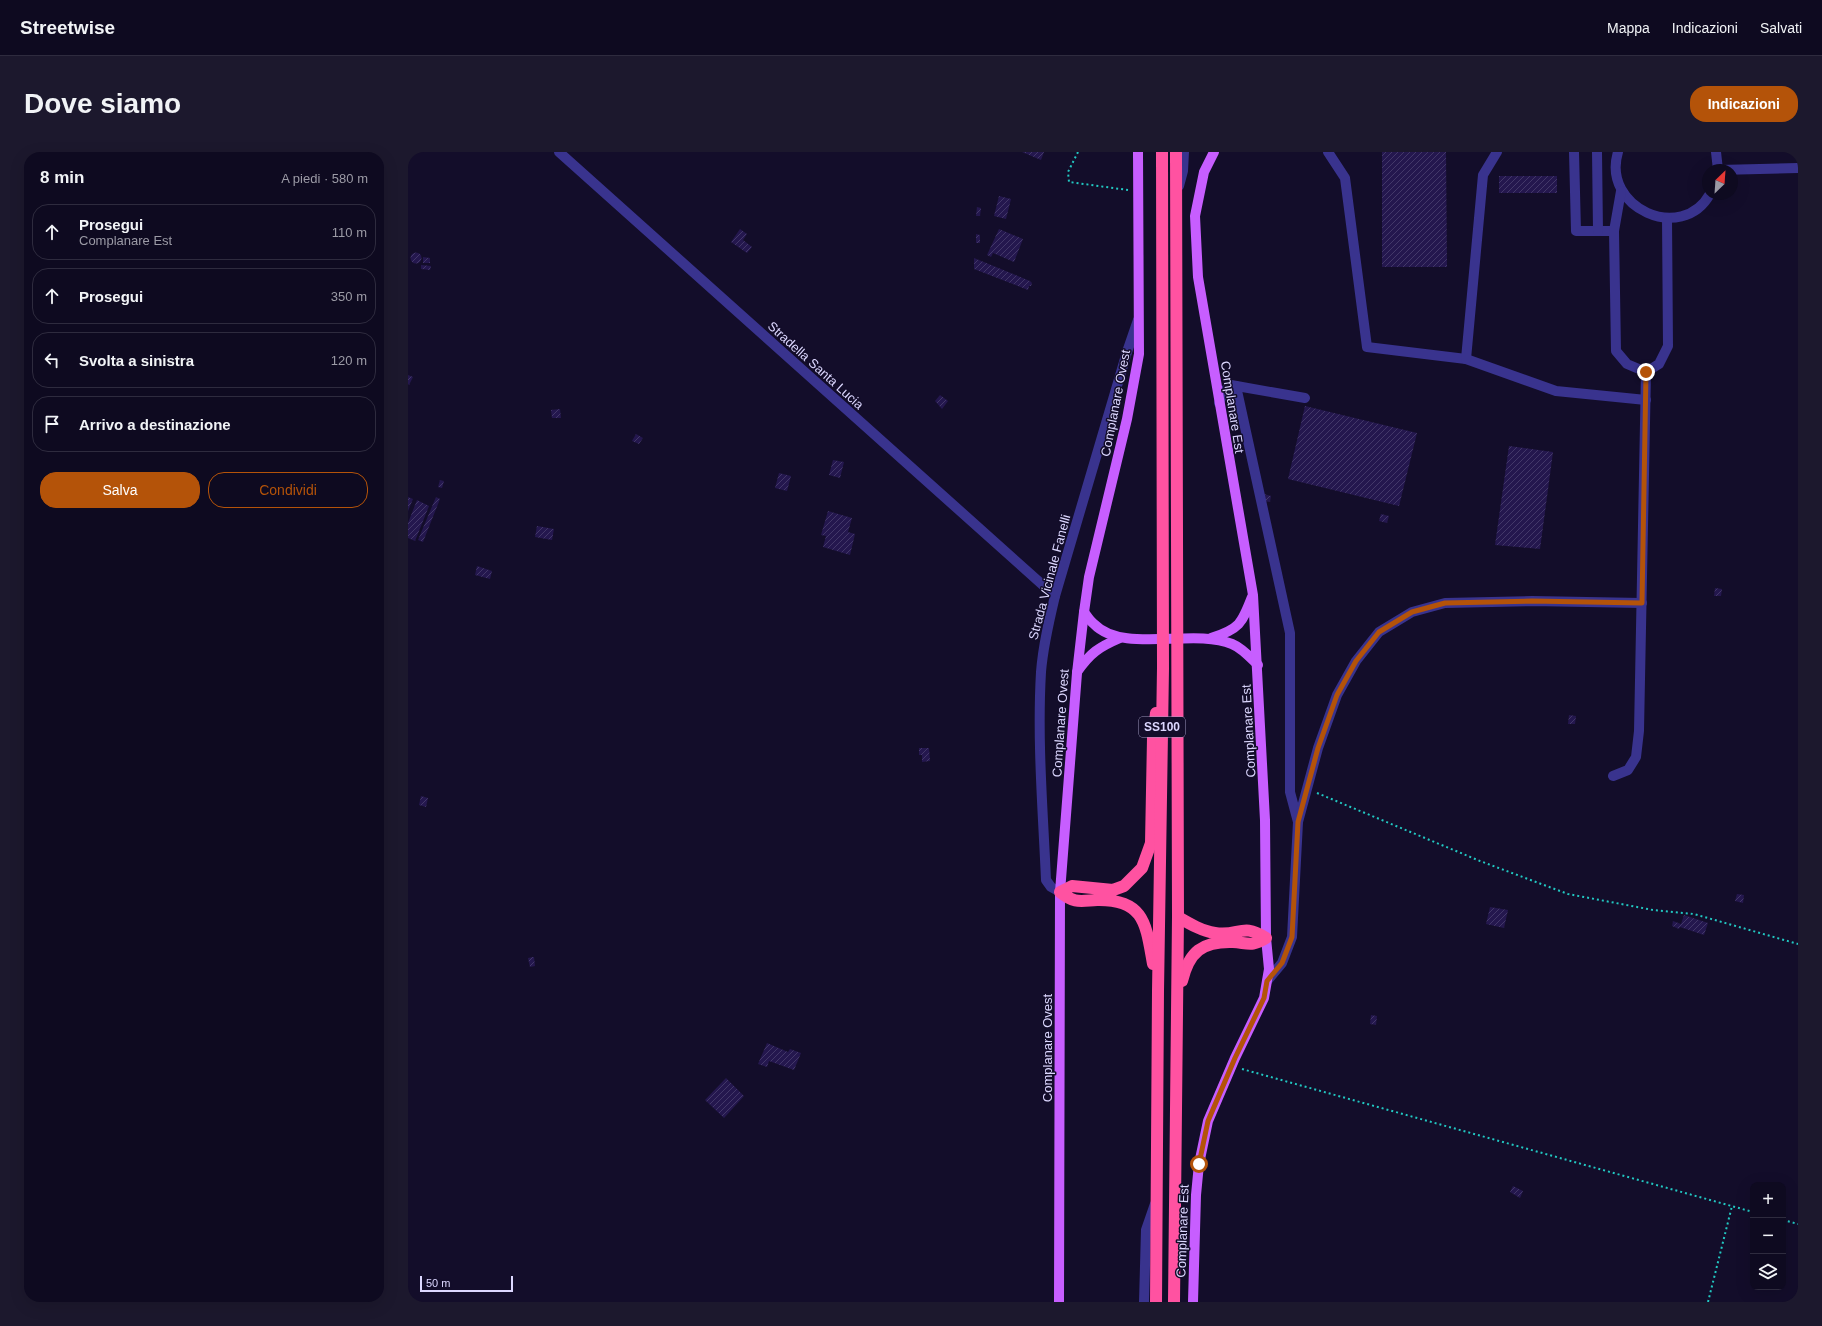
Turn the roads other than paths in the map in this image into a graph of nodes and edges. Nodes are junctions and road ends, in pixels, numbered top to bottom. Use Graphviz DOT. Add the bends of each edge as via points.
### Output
graph roads {
  1 [pos="560,152"];
  2 [pos="1138,152"];
  3 [pos="1162,152"];
  4 [pos="1176,152"];
  5 [pos="1184,152"];
  6 [pos="1214,152"];
  7 [pos="1328,152"];
  8 [pos="1497,152"];
  9 [pos="1574,152"];
  10 [pos="1596,152"];
  11 [pos="1618,152"];
  12 [pos="1716,152"];
  13 [pos="1718,164"];
  14 [pos="1798,168"];
  15 [pos="1738,170"];
  16 [pos="1621,191"];
  17 [pos="1175,199"];
  18 [pos="1704,200"];
  19 [pos="1667,218"];
  20 [pos="1598,231"];
  21 [pos="1614,231"];
  22 [pos="1139,318"];
  23 [pos="1466,359"];
  24 [pos="1646,372"];
  25 [pos="1236,386"];
  26 [pos="1305,398"];
  27 [pos="1646,400"];
  28 [pos="1219,403"];
  29 [pos="1253,595"];
  30 [pos="1055,596"];
  31 [pos="1642,603"];
  32 [pos="1084,612"];
  33 [pos="1120,638"];
  34 [pos="1211,638"];
  35 [pos="1258,665"];
  36 [pos="1164,668"];
  37 [pos="1077,673"];
  38 [pos="1613,776"];
  39 [pos="1298,822"];
  40 [pos="1060,892"];
  41 [pos="1178,917"];
  42 [pos="1266,938"];
  43 [pos="1267,981"];
  44 [pos="1158,991"];
  45 [pos="1176,1006"];
  46 [pos="1157,1198"];
  47 [pos="1060,1302"];
  48 [pos="1144,1302"];
  49 [pos="1156,1302"];
  50 [pos="1174,1302"];
  51 [pos="1193,1302"];
  1 -- 30 [label="street, Stradella Santa Lucia"];
  2 -- 22 [label="main road, Complanare Ovest"];
  3 -- 36 [label="highway, SS100"];
  4 -- 17 [label="highway, SS100"];
  5 -- 17 [label="street" via="1183,171"];
  6 -- 28 [label="main road, Complanare Est" via="1204,172 1195,216 1198,276"];
  7 -- 23 [label="street" via="1345,178 1367,347"];
  8 -- 23 [label="street" via="1483,175"];
  9 -- 20 [label="street" via="1576,231"];
  10 -- 20 [label="street"];
  11 -- 16 [label="street" via="1616,176"];
  12 -- 13 [label="street"];
  14 -- 15 [label="street"];
  16 -- 19 [label="street" via="1640,210 1653,216"];
  16 -- 21 [label="street"];
  17 -- 41 [label="highway, SS100"];
  18 -- 19 [label="street" via="1696,209 1682,216"];
  19 -- 24 [label="street" via="1668,346 1659,364"];
  20 -- 21 [label="street"];
  21 -- 24 [label="street" via="1616,351 1627,364"];
  22 -- 30 [label="street, Strada Vicinale Fanelli" via="1126,352"];
  22 -- 32 [label="main road, Complanare Ovest" via="1139,354 1127,419 1089,577"];
  23 -- 27 [label="street" via="1556,391"];
  24 -- 27 [label="street"];
  25 -- 26 [label="street"];
  25 -- 28 [label="street" via="1231,385 1224,391"];
  25 -- 39 [label="street" via="1290,633 1290,792"];
  27 -- 31 [label="street"];
  28 -- 29 [label="main road, Complanare Est"];
  29 -- 34 [label="main road" via="1244,618 1236,628"];
  29 -- 35 [label="main road, Complanare Est"];
  30 -- 40 [label="street, Strada Vicinale Fanelli" via="1041,671 1040,742 1046,880 1051,887"];
  31 -- 38 [label="street" via="1640,731 1636,757 1628,770"];
  31 -- 39 [label="street" via="1445,603 1412,612 1379,632 1356,661 1337,695 1318,748"];
  32 -- 33 [label="main road" via="1094,625"];
  32 -- 37 [label="main road, Complanare Ovest"];
  33 -- 34 [label="main road"];
  33 -- 37 [label="main road" via="1101,646 1088,656"];
  34 -- 35 [label="main road" via="1232,644 1244,651"];
  35 -- 42 [label="main road, Complanare Est" via="1265,820"];
  36 -- 40 [label="highway, SS100" via="1152,738 1150,843 1147,857 1138,873 1124,886 1113,890 1072,886"];
  36 -- 44 [label="highway, SS100"];
  37 -- 40 [label="main road, Complanare Ovest"];
  39 -- 43 [label="street" via="1292,937 1282,963"];
  40 -- 44 [label="highway, SS100" via="1070,900 1080,902 1118,901 1132,908 1141,917 1147,928"];
  40 -- 47 [label="main road, Complanare Ovest"];
  41 -- 42 [label="highway" via="1195,927 1216,934 1247,930 1255,931"];
  41 -- 45 [label="highway, SS100"];
  42 -- 43 [label="main road, Complanare Est" via="1269,969"];
  42 -- 45 [label="highway, SS100" via="1256,944 1217,942 1197,950 1186,964"];
  43 -- 51 [label="main road, Complanare Est" via="1264,998 1208,1121 1199,1164 1196,1195"];
  44 -- 46 [label="highway, SS100"];
  45 -- 50 [label="highway, SS100"];
  46 -- 48 [label="street" via="1146,1230"];
  46 -- 49 [label="highway, SS100"];
}
